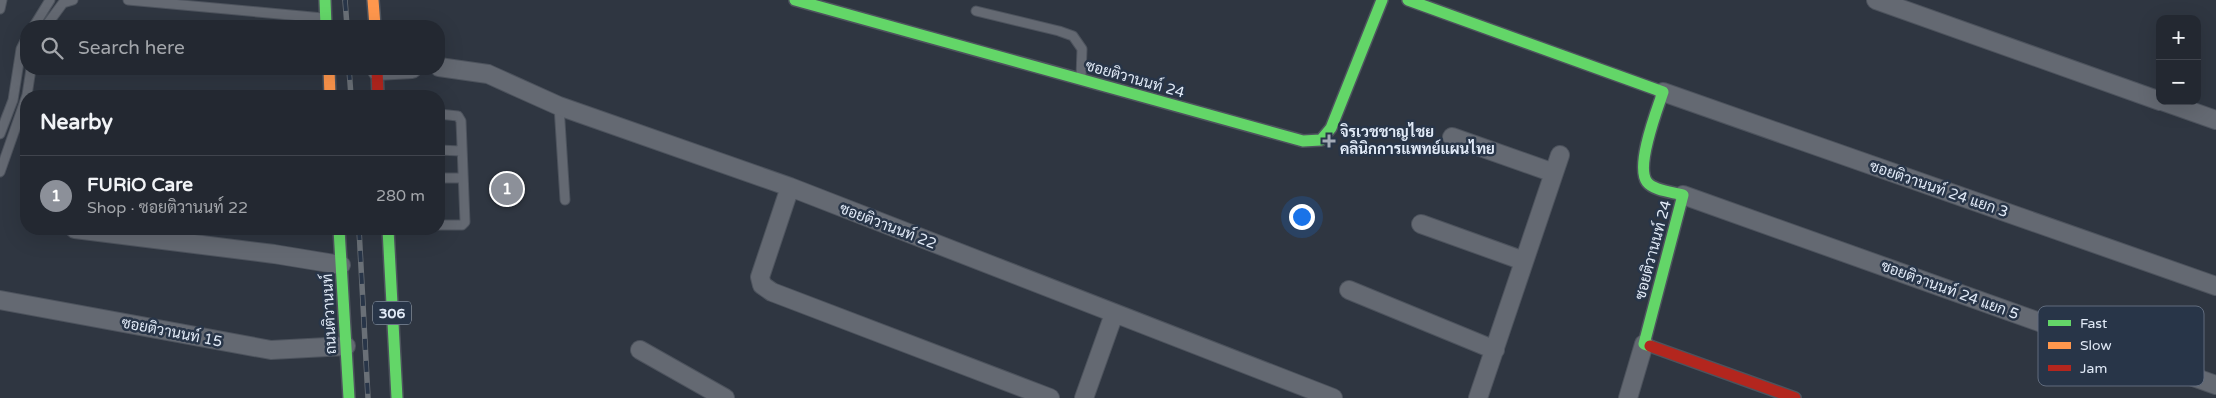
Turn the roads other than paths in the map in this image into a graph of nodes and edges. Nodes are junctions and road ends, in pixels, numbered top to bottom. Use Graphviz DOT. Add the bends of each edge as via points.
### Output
graph roads {
  1 [pos="2,0"];
  2 [pos="50,0"];
  3 [pos="73,0"];
  4 [pos="128,0"];
  5 [pos="324,0"];
  6 [pos="374,0"];
  7 [pos="795,0"];
  8 [pos="1382,0"];
  9 [pos="1408,0"];
  10 [pos="1876,0"];
  11 [pos="0,9"];
  12 [pos="976,11"];
  13 [pos="38,20"];
  14 [pos="51,20"];
  15 [pos="308,20"];
  16 [pos="326,20"];
  17 [pos="375,20"];
  18 [pos="20,54"];
  19 [pos="445,68"];
  20 [pos="30,75"];
  21 [pos="329,75"];
  22 [pos="377,75"];
  23 [pos="1081,79"];
  24 [pos="28,90"];
  25 [pos="330,90"];
  26 [pos="378,90"];
  27 [pos="1662,92"];
  28 [pos="2156,99"];
  29 [pos="2173,105"];
  30 [pos="560,106"];
  31 [pos="20,114"];
  32 [pos="445,115"];
  33 [pos="2216,120"];
  34 [pos="0,134"];
  35 [pos="1452,137"];
  36 [pos="445,150"];
  37 [pos="461,151"];
  38 [pos="1560,155"];
  39 [pos="0,172"];
  40 [pos="1554,173"];
  41 [pos="445,178"];
  42 [pos="462,178"];
  43 [pos="790,188"];
  44 [pos="1683,194"];
  45 [pos="565,200"];
  46 [pos="1422,224"];
  47 [pos="445,225"];
  48 [pos="123,235"];
  49 [pos="340,235"];
  50 [pos="388,235"];
  51 [pos="1524,261"];
  52 [pos="342,265"];
  53 [pos="2216,286"];
  54 [pos="1349,290"];
  55 [pos="0,300"];
  56 [pos="1114,314"];
  57 [pos="2038,321"];
  58 [pos="1644,344"];
  59 [pos="346,346"];
  60 [pos="640,350"];
  61 [pos="1495,350"];
  62 [pos="2204,381"];
  63 [pos="2216,385"];
  64 [pos="349,398"];
  65 [pos="398,398"];
  66 [pos="725,398"];
  67 [pos="1050,398"];
  68 [pos="1084,398"];
  69 [pos="1333,398"];
  70 [pos="1478,398"];
  71 [pos="1628,398"];
  72 [pos="1795,398"];
  1 -- 11 [label="lane"];
  2 -- 13 [label="lane"];
  3 -- 14 [label="lane" via="64,3"];
  4 -- 15 [label="lane"];
  5 -- 16 [label="street"];
  6 -- 17 [label="street"];
  7 -- 23 [label="street, ซอยติวานนท์ 24"];
  8 -- 23 [label="street, ซอยติวานนท์ 24" via="1330,128 1321,140 1304,141"];
  9 -- 27 [label="street"];
  10 -- 28 [label="street"];
  12 -- 23 [label="lane" via="1073,36 1082,49"];
  18 -- 34 [label="lane" via="13,100"];
  19 -- 30 [label="street, ซอยติวานนท์ 22" via="488,74"];
  20 -- 24 [label="lane"];
  21 -- 25 [label="street"];
  22 -- 26 [label="street"];
  27 -- 44 [label="street, ซอยติวานนท์ 24" via="1642,173 1653,186"];
  27 -- 53 [label="street, ซอยติวานนท์ 24 แยก 3"];
  29 -- 33 [label="street"];
  30 -- 43 [label="street, ซอยติวานนท์ 22"];
  30 -- 45 [label="lane"];
  31 -- 39 [label="lane"];
  32 -- 37 [label="lane" via="458,116 461,121"];
  35 -- 40 [label="street"];
  36 -- 37 [label="lane"];
  37 -- 42 [label="lane"];
  38 -- 40 [label="street"];
  40 -- 51 [label="street"];
  41 -- 42 [label="lane"];
  42 -- 47 [label="lane" via="465,222 462,225"];
  43 -- 56 [label="street, ซอยติวานนท์ 22"];
  43 -- 67 [label="street" via="760,277 762,285 772,292"];
  44 -- 57 [label="street, ซอยติวานนท์ 24 แยก 5"];
  44 -- 58 [label="street, ซอยติวานนท์ 24"];
  46 -- 51 [label="street"];
  48 -- 52 [label="street"];
  49 -- 52 [label="street, ถนนติวานนท์"];
  50 -- 65 [label="street, 306"];
  51 -- 61 [label="street"];
  52 -- 59 [label="street, ถนนติวานนท์"];
  54 -- 61 [label="street"];
  55 -- 59 [label="street, ซอยติวานนท์ 15" via="271,350"];
  56 -- 68 [label="street"];
  56 -- 69 [label="street, ซอยติวานนท์ 22"];
  58 -- 71 [label="street"];
  58 -- 72 [label="street"];
  59 -- 64 [label="street, ถนนติวานนท์"];
  60 -- 66 [label="street"];
  61 -- 70 [label="street"];
  62 -- 63 [label="street, ซอยติวานนท์ 24 แยก 5"];
}
